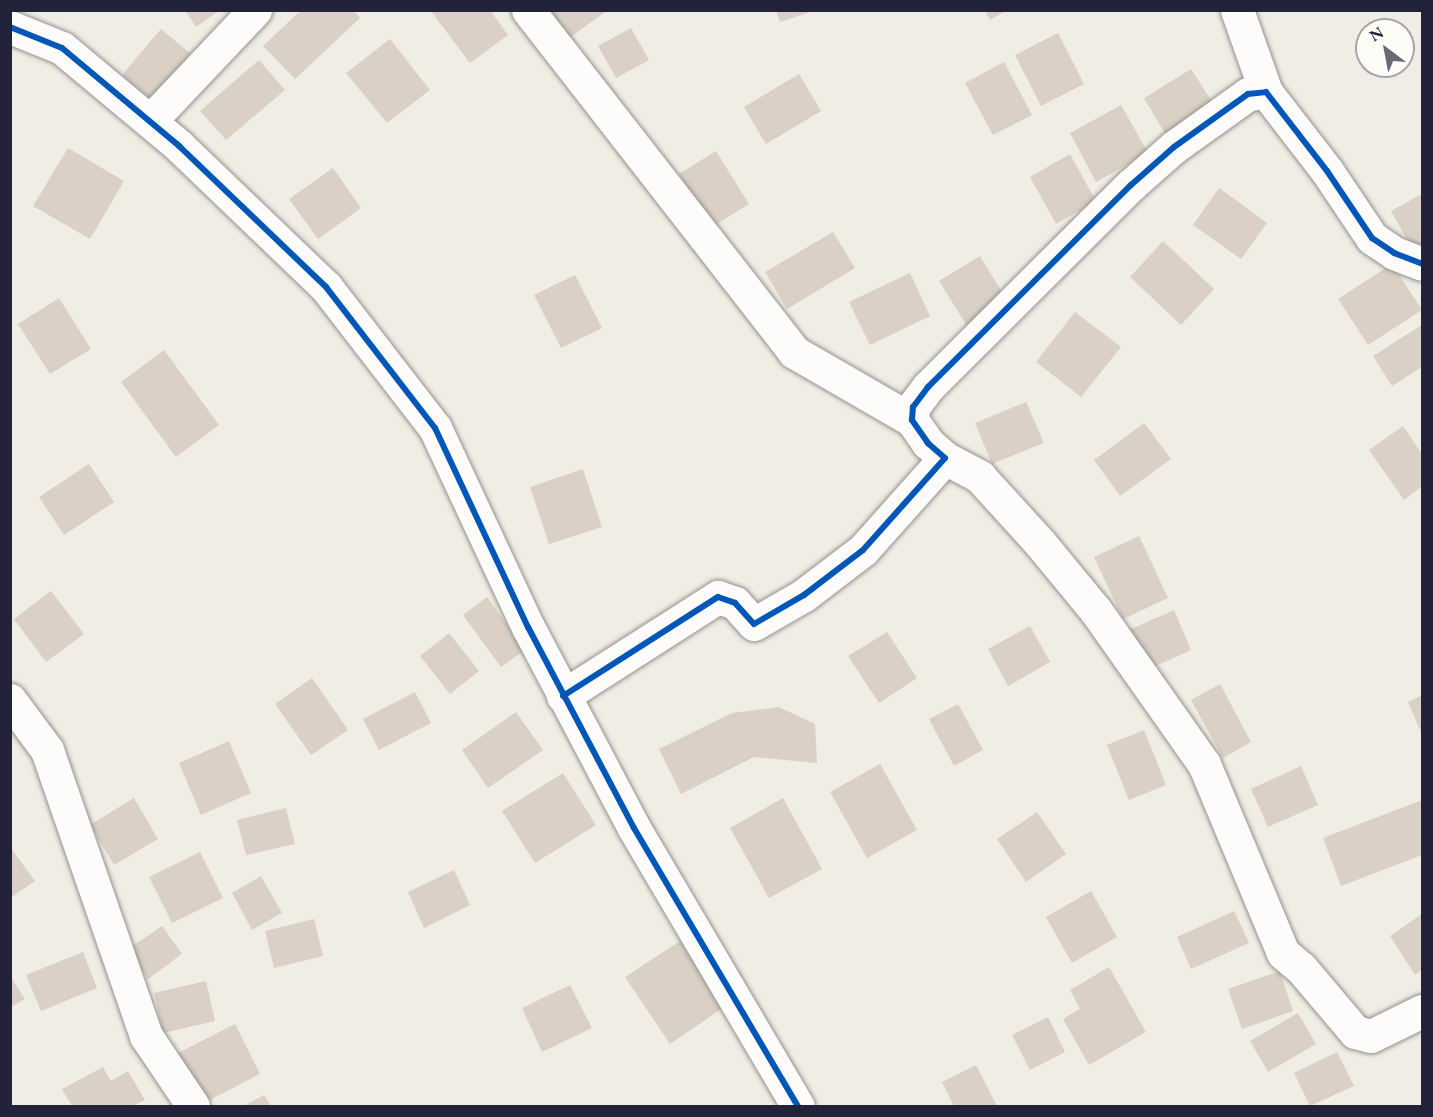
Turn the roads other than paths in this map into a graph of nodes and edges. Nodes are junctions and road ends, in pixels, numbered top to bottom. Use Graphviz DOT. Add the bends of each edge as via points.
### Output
graph roads {
  1 [pos="255,10"];
  2 [pos="528,10"];
  3 [pos="1237,10"];
  4 [pos="10,27"];
  5 [pos="1266,92"];
  6 [pos="150,121"];
  7 [pos="1422,264"];
  8 [pos="912,420"];
  9 [pos="945,458"];
  10 [pos="563,696"];
  11 [pos="10,700"];
  12 [pos="1422,1011"];
  13 [pos="193,1107"];
  14 [pos="798,1107"];
  1 -- 6 [label="street"];
  2 -- 8 [label="street" via="794,352"];
  3 -- 5 [label="street"];
  4 -- 6 [label="street" via="62,48"];
  5 -- 7 [label="street" via="1372,238"];
  5 -- 8 [label="street" via="1248,94 1204,124 1096,217 1038,282 944,369 913,407"];
  6 -- 10 [label="street" via="326,287 435,428"];
  8 -- 9 [label="street" via="928,443"];
  9 -- 10 [label="street" via="862,550 778,611 754,624 735,603 718,597"];
  9 -- 12 [label="street" via="980,477 1040,543 1096,611 1204,764 1283,953 1301,968 1355,1032 1371,1036"];
  10 -- 14 [label="street" via="634,828"];
  11 -- 13 [label="street" via="47,750 146,1036"];
}
